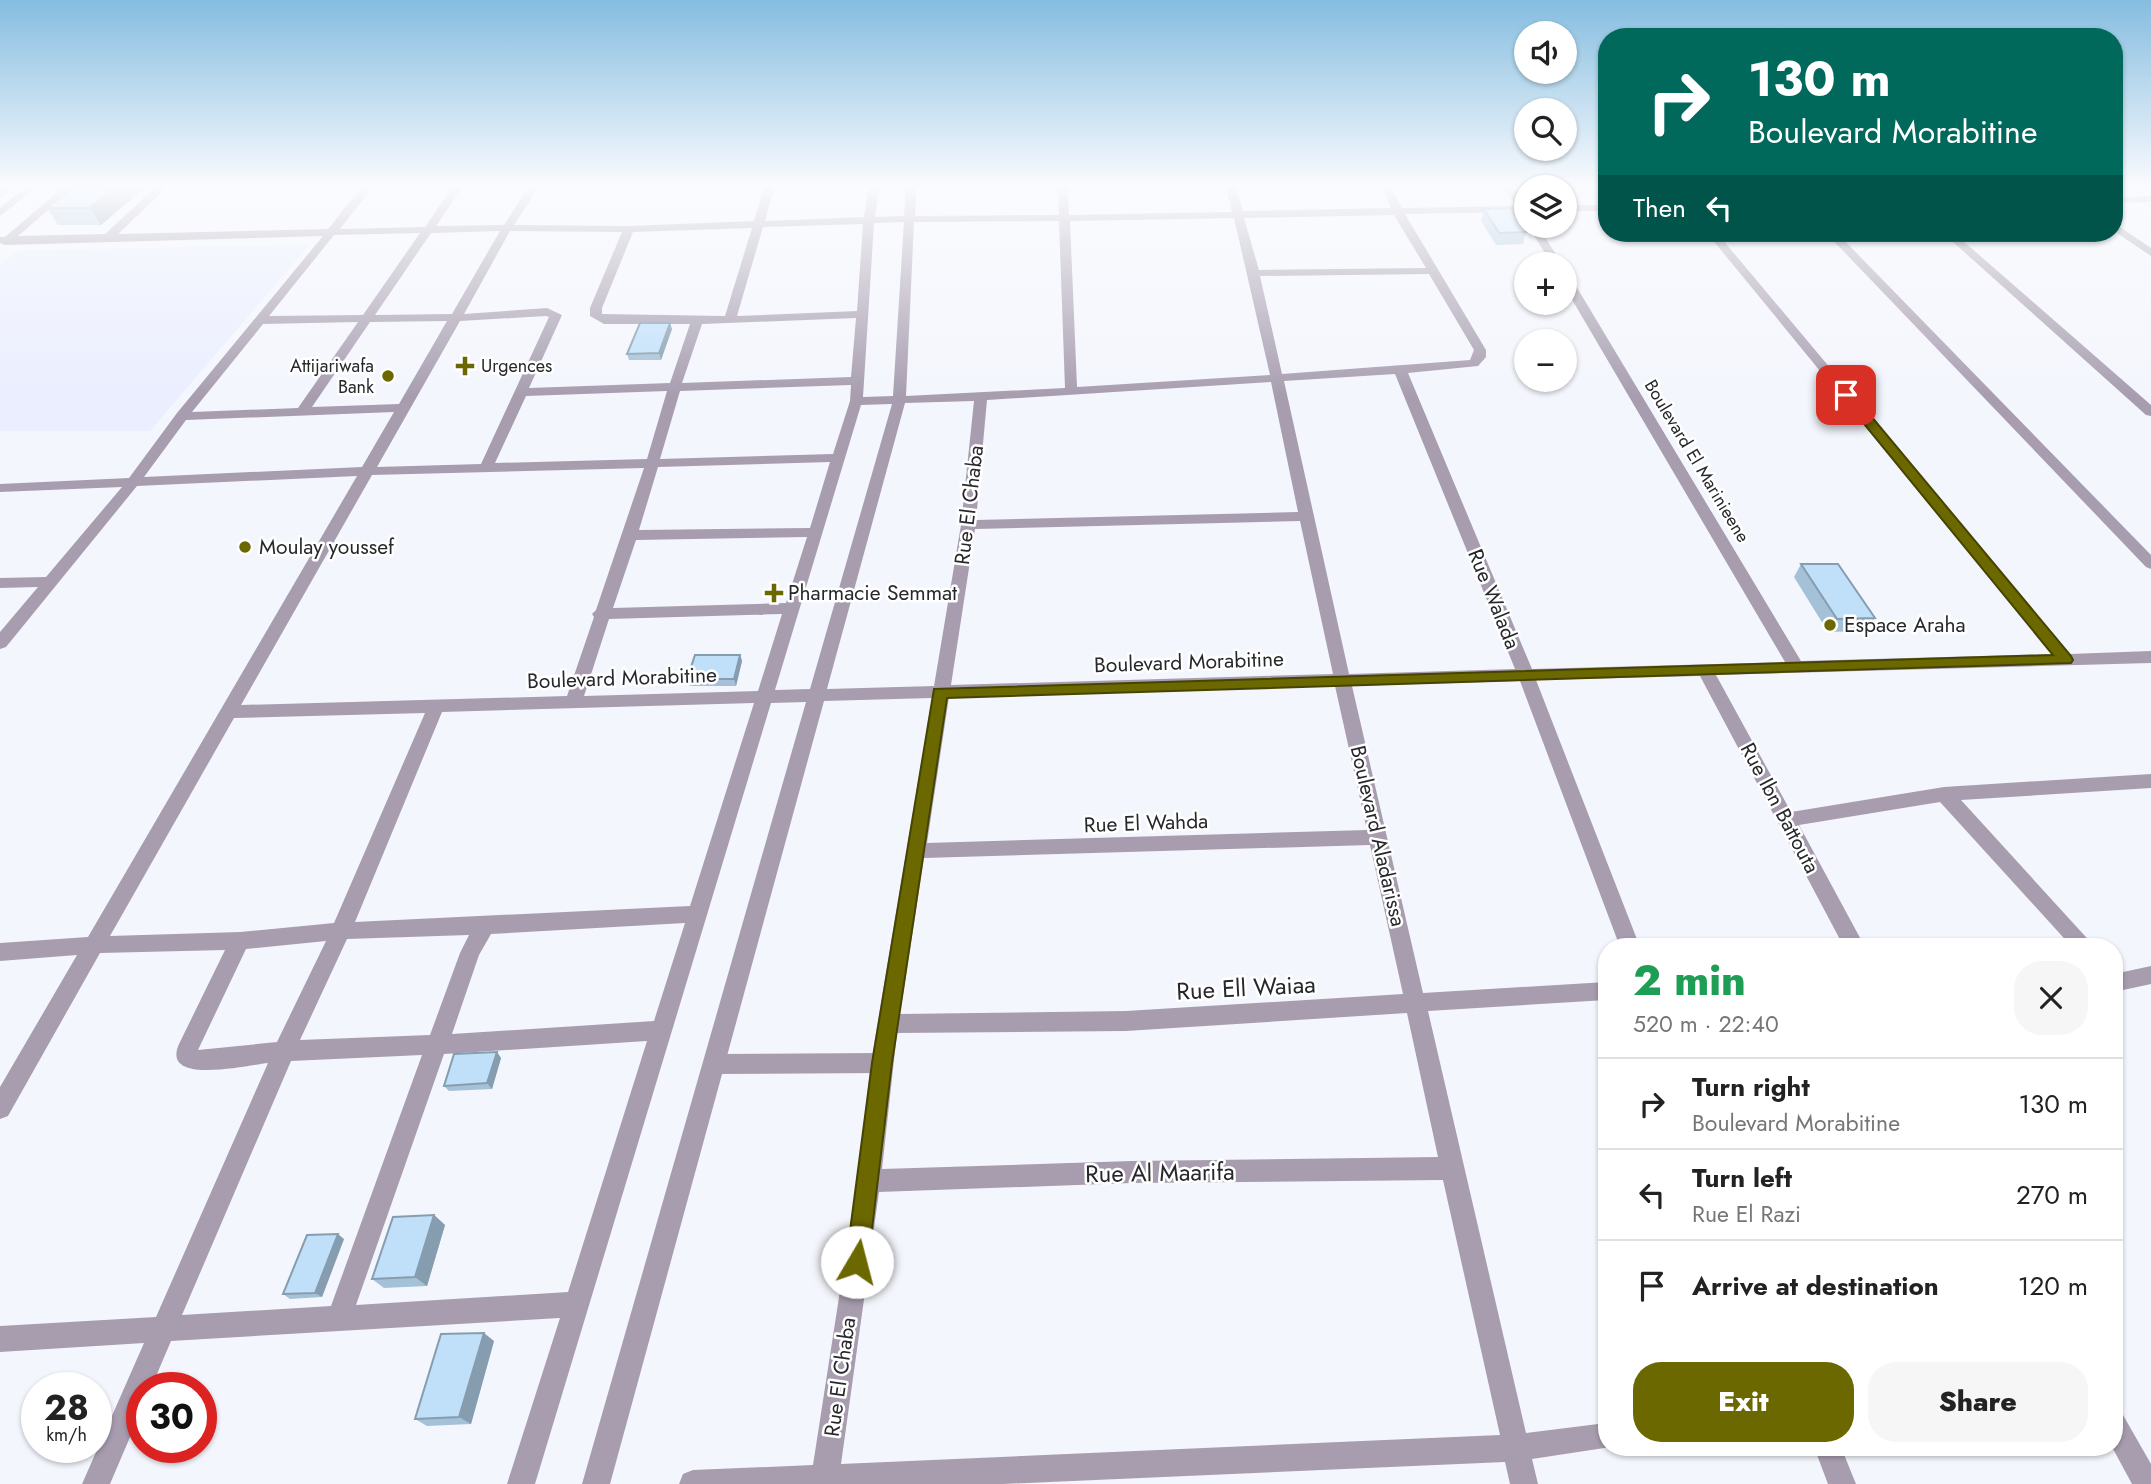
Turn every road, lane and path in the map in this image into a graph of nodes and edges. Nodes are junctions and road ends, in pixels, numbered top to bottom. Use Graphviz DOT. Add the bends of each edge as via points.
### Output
graph roads {
  1 [pos="311,257"];
  2 [pos="408,257"];
  3 [pos="490,257"];
  4 [pos="617,257"];
  5 [pos="748,257"];
  6 [pos="866,257"];
  7 [pos="906,257"];
  8 [pos="1066,257"];
  9 [pos="1250,257"];
  10 [pos="1425,257"];
  11 [pos="1732,257"];
  12 [pos="1854,257"];
  13 [pos="1976,257"];
  14 [pos="1433,271"];
  15 [pos="1254,273"];
  16 [pos="1577,298"];
  17 [pos="861,314"];
  18 [pos="456,317"];
  19 [pos="366,319"];
  20 [pos="260,320"];
  21 [pos="697,320"];
  22 [pos="730,320"];
  23 [pos="1400,370"];
  24 [pos="1277,376"];
  25 [pos="856,381"];
  26 [pos="673,387"];
  27 [pos="1071,390"];
  28 [pos="520,392"];
  29 [pos="981,397"];
  30 [pos="856,401"];
  31 [pos="899,401"];
  32 [pos="403,408"];
  33 [pos="302,412"];
  34 [pos="2151,412"];
  35 [pos="182,416"];
  36 [pos="839,458"];
  37 [pos="651,463"];
  38 [pos="486,468"];
  39 [pos="367,471"];
  40 [pos="134,482"];
  41 [pos="0,488"];
  42 [pos="1305,516"];
  43 [pos="968,525"];
  44 [pos="816,532"];
  45 [pos="630,535"];
  46 [pos="2151,564"];
  47 [pos="48,582"];
  48 [pos="0,583"];
  49 [pos="792,608"];
  50 [pos="600,614"];
  51 [pos="0,643"];
  52 [pos="2151,657"];
  53 [pos="2066,660"];
  54 [pos="1796,666"];
  55 [pos="1705,670"];
  56 [pos="1526,675"];
  57 [pos="1342,680"];
  58 [pos="940,692"];
  59 [pos="818,695"];
  60 [pos="765,696"];
  61 [pos="573,703"];
  62 [pos="436,706"];
  63 [pos="228,712"];
  64 [pos="2151,781"];
  65 [pos="1944,794"];
  66 [pos="1787,820"];
  67 [pos="1377,837"];
  68 [pos="917,851"];
  69 [pos="697,914"];
  70 [pos="485,926"];
  71 [pos="341,931"];
  72 [pos="1627,938"];
  73 [pos="1850,938"];
  74 [pos="2077,938"];
  75 [pos="240,941"];
  76 [pos="94,945"];
  77 [pos="0,952"];
  78 [pos="2151,975"];
  79 [pos="2123,980"];
  80 [pos="1598,992"];
  81 [pos="1417,1005"];
  82 [pos="888,1024"];
  83 [pos="661,1030"];
  84 [pos="437,1045"];
  85 [pos="284,1051"];
  86 [pos="882,1063"];
  87 [pos="715,1064"];
  88 [pos="0,1108"];
  89 [pos="1452,1168"];
  90 [pos="869,1181"];
  91 [pos="577,1304"];
  92 [pos="339,1318"];
  93 [pos="162,1328"];
  94 [pos="0,1339"];
  95 [pos="1598,1437"];
  96 [pos="2123,1440"];
  97 [pos="1515,1448"];
  98 [pos="1831,1456"];
  99 [pos="825,1481"];
  100 [pos="96,1484"];
  101 [pos="521,1484"];
  102 [pos="596,1484"];
  103 [pos="693,1484"];
  104 [pos="1524,1484"];
  105 [pos="1842,1484"];
  106 [pos="2147,1484"];
  1 -- 20 [label="street"];
  2 -- 19 [label="street"];
  3 -- 18 [label="street"];
  4 -- 21 [label="street" via="596,316 604,320"];
  5 -- 22 [label="street"];
  6 -- 17 [label="street"];
  7 -- 31 [label="street"];
  8 -- 27 [label="street"];
  9 -- 15 [label="street, Boulevard Aladarissa"];
  10 -- 14 [label="street"];
  11 -- 53 [label="street"];
  12 -- 46 [label="street"];
  13 -- 34 [label="street"];
  14 -- 15 [label="street"];
  14 -- 23 [label="street" via="1480,357 1464,365"];
  15 -- 24 [label="street, Boulevard Aladarissa"];
  16 -- 54 [label="street, Boulevard El Marinieene"];
  17 -- 22 [label="street"];
  17 -- 25 [label="street"];
  18 -- 19 [label="street"];
  18 -- 28 [label="street" via="556,315"];
  18 -- 32 [label="street"];
  19 -- 20 [label="street"];
  19 -- 33 [label="street"];
  20 -- 35 [label="street"];
  21 -- 22 [label="street"];
  21 -- 26 [label="street"];
  23 -- 24 [label="street"];
  23 -- 56 [label="street, Rue Walada"];
  24 -- 27 [label="street"];
  24 -- 42 [label="street, Boulevard Aladarissa"];
  25 -- 26 [label="street"];
  25 -- 30 [label="street"];
  26 -- 28 [label="street"];
  26 -- 37 [label="street"];
  27 -- 29 [label="street"];
  28 -- 38 [label="street"];
  29 -- 31 [label="street"];
  29 -- 43 [label="street, Rue El Chaba"];
  30 -- 31 [label="street"];
  30 -- 36 [label="street"];
  31 -- 59 [label="street"];
  32 -- 33 [label="street"];
  32 -- 39 [label="street"];
  33 -- 35 [label="street"];
  35 -- 40 [label="street"];
  36 -- 37 [label="street"];
  36 -- 44 [label="street"];
  37 -- 38 [label="street"];
  37 -- 45 [label="street"];
  38 -- 39 [label="street"];
  39 -- 40 [label="street"];
  39 -- 63 [label="street"];
  40 -- 41 [label="street"];
  40 -- 47 [label="street"];
  42 -- 43 [label="street"];
  42 -- 57 [label="street, Boulevard Aladarissa"];
  43 -- 58 [label="street, Rue El Chaba"];
  44 -- 45 [label="street"];
  44 -- 49 [label="street"];
  45 -- 50 [label="street"];
  47 -- 48 [label="street"];
  47 -- 51 [label="street"];
  49 -- 50 [label="street"];
  49 -- 60 [label="street"];
  50 -- 61 [label="street"];
  52 -- 53 [label="street, Boulevard Morabitine"];
  53 -- 54 [label="street, Boulevard Morabitine"];
  54 -- 55 [label="street, Boulevard Morabitine"];
  55 -- 56 [label="street, Boulevard Morabitine"];
  55 -- 66 [label="street, Rue Ibn Battouta"];
  56 -- 57 [label="street, Boulevard Morabitine"];
  56 -- 72 [label="street, Rue Walada"];
  57 -- 58 [label="street, Boulevard Morabitine"];
  57 -- 67 [label="street, Boulevard Aladarissa"];
  58 -- 59 [label="street, Boulevard Morabitine"];
  58 -- 68 [label="street, Rue El Chaba"];
  59 -- 60 [label="street, Boulevard Morabitine"];
  59 -- 87 [label="street"];
  60 -- 61 [label="street, Boulevard Morabitine"];
  60 -- 69 [label="street"];
  61 -- 62 [label="street, Boulevard Morabitine"];
  62 -- 63 [label="street, Boulevard Morabitine"];
  62 -- 71 [label="street"];
  63 -- 76 [label="street"];
  64 -- 65 [label="street"];
  65 -- 66 [label="street"];
  65 -- 74 [label="street"];
  66 -- 73 [label="street, Rue Ibn Battouta"];
  67 -- 68 [label="street, Rue El Wahda"];
  67 -- 81 [label="street, Boulevard Aladarissa"];
  68 -- 82 [label="street, Rue El Chaba"];
  69 -- 70 [label="street"];
  69 -- 83 [label="street"];
  70 -- 71 [label="street"];
  70 -- 84 [label="street" via="470,953"];
  71 -- 75 [label="street"];
  71 -- 85 [label="street"];
  75 -- 76 [label="street"];
  75 -- 85 [label="street" via="188,1057 214,1060"];
  76 -- 77 [label="street"];
  76 -- 88 [label="street"];
  78 -- 79 [label="street"];
  80 -- 81 [label="street, Rue Ell Waiaa"];
  81 -- 82 [label="street, Rue Ell Waiaa" via="1126,1021"];
  81 -- 89 [label="street, Boulevard Aladarissa"];
  82 -- 86 [label="street, Rue El Chaba"];
  83 -- 84 [label="street"];
  83 -- 91 [label="street"];
  84 -- 85 [label="street"];
  84 -- 92 [label="street"];
  85 -- 93 [label="street"];
  86 -- 87 [label="street"];
  86 -- 90 [label="street, Rue El Chaba"];
  87 -- 102 [label="street"];
  89 -- 90 [label="street, Rue Al Maarifa"];
  89 -- 97 [label="street, Boulevard Aladarissa"];
  90 -- 99 [label="street, Rue El Chaba"];
  91 -- 92 [label="street"];
  91 -- 101 [label="street"];
  92 -- 93 [label="street"];
  93 -- 94 [label="street"];
  93 -- 100 [label="street"];
  95 -- 97 [label="street"];
  96 -- 106 [label="street"];
  97 -- 99 [label="street"];
  97 -- 104 [label="street, Boulevard Aladarissa"];
  98 -- 105 [label="street"];
  99 -- 103 [label="street"];
}
